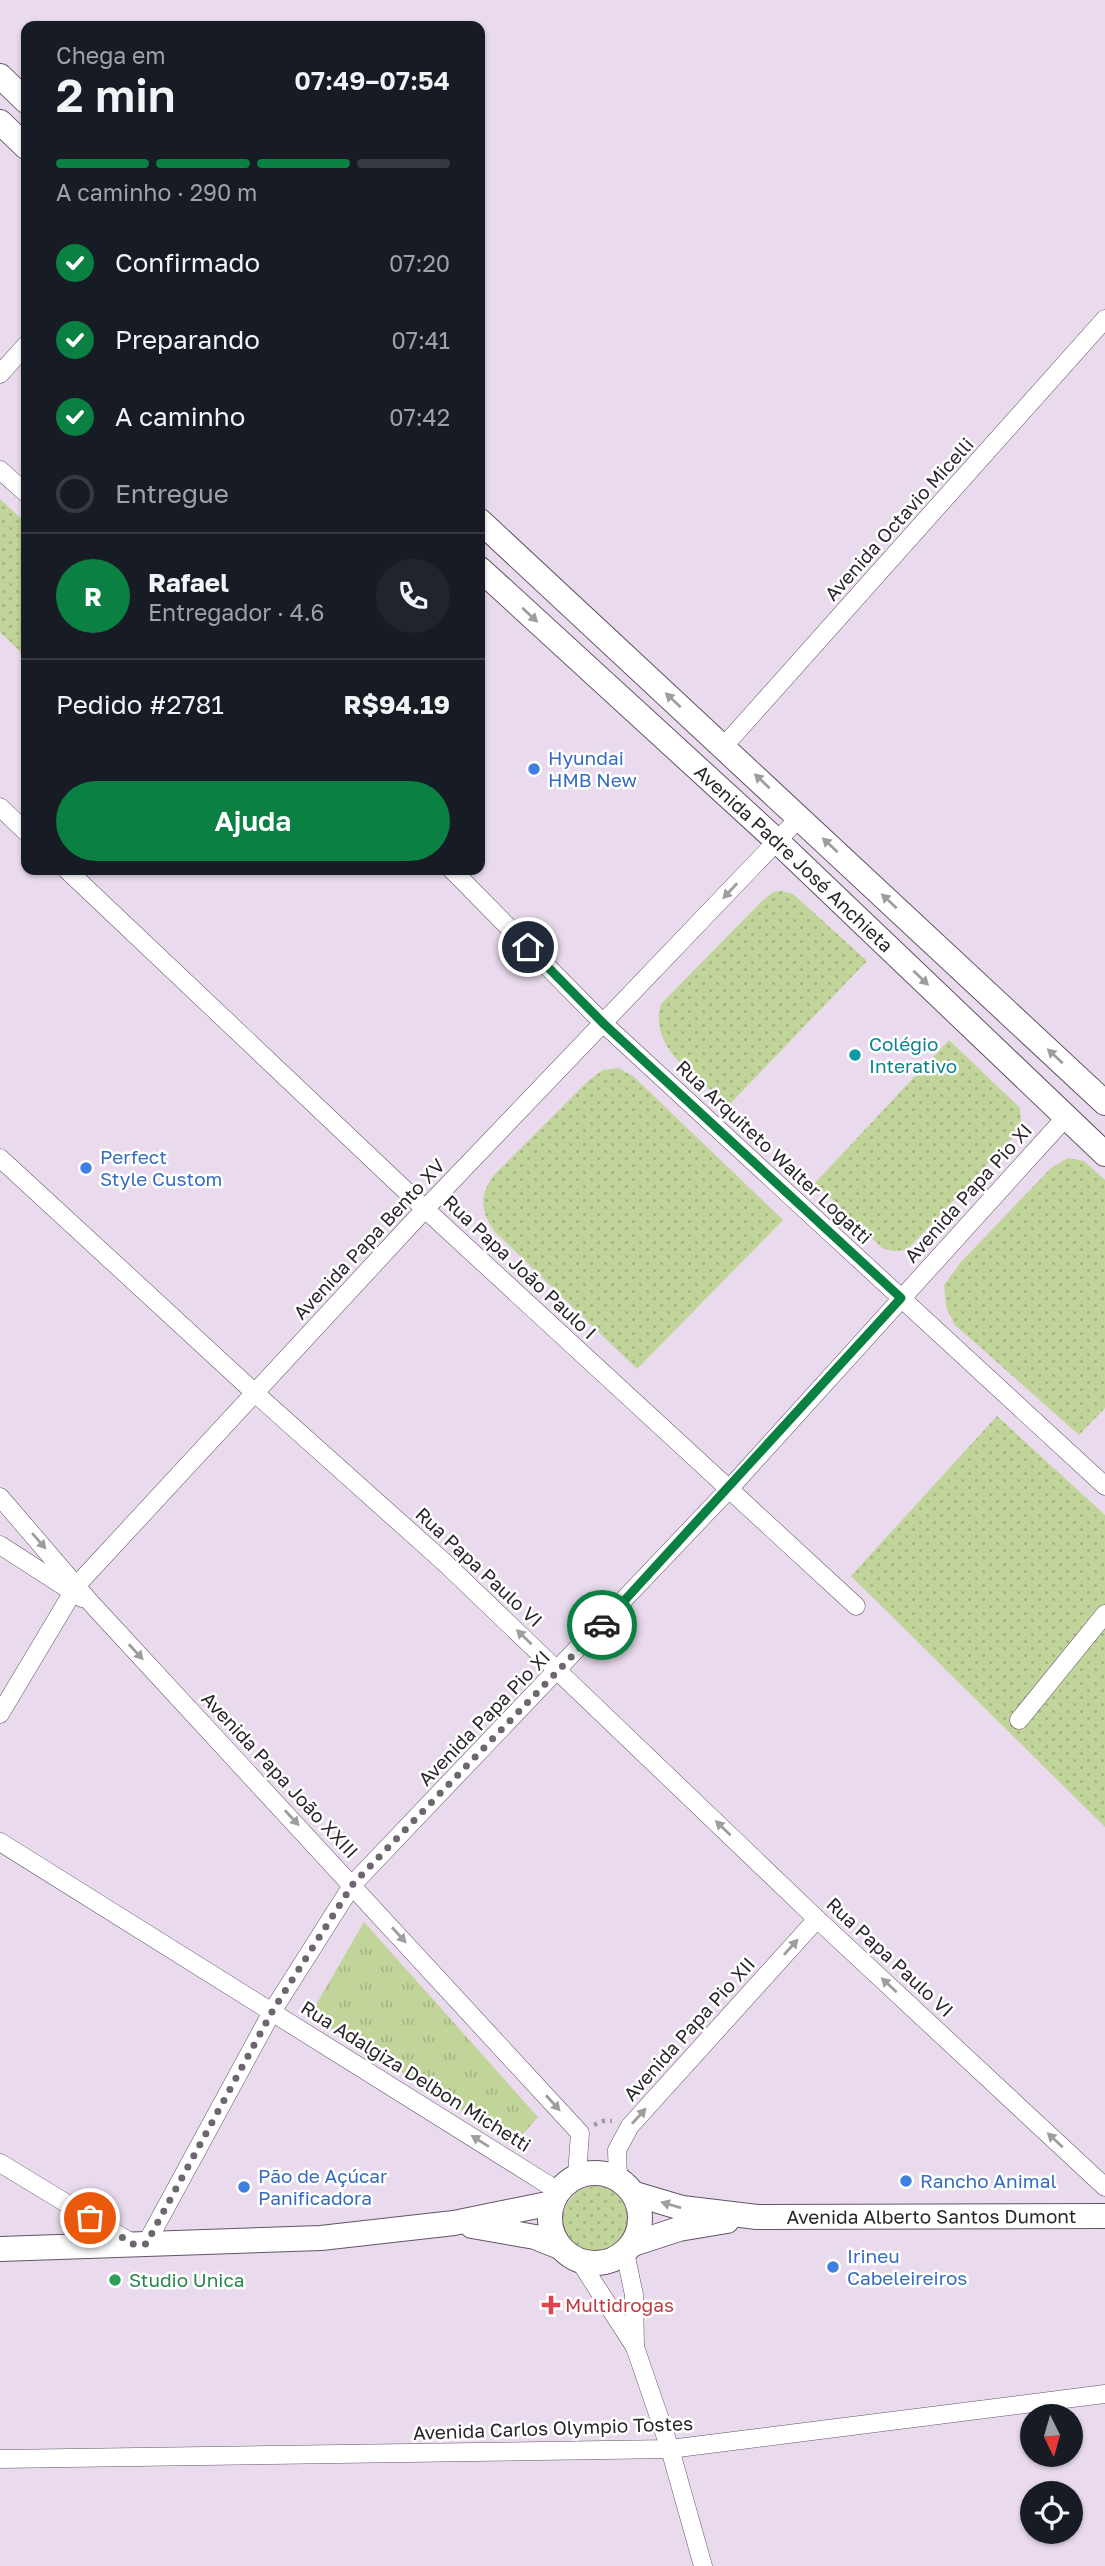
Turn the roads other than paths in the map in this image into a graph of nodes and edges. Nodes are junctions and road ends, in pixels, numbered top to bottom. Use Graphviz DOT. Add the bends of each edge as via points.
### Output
graph roads {
  1 [pos="0,76"];
  2 [pos="21,96"];
  3 [pos="0,122"];
  4 [pos="21,142"];
  5 [pos="1105,319"];
  6 [pos="21,351"];
  7 [pos="0,374"];
  8 [pos="0,470"];
  9 [pos="21,489"];
  10 [pos="485,526"];
  11 [pos="485,574"];
  12 [pos="724,746"];
  13 [pos="0,807"];
  14 [pos="800,817"];
  15 [pos="21,826"];
  16 [pos="777,841"];
  17 [pos="72,875"];
  18 [pos="457,875"];
  19 [pos="604,1024"];
  20 [pos="1105,1103"];
  21 [pos="1066,1117"];
  22 [pos="1105,1154"];
  23 [pos="0,1158"];
  24 [pos="425,1209"];
  25 [pos="901,1298"];
  26 [pos="255,1393"];
  27 [pos="1105,1486"];
  28 [pos="730,1488"];
  29 [pos="0,1497"];
  30 [pos="0,1545"];
  31 [pos="75,1589"];
  32 [pos="856,1606"];
  33 [pos="1105,1614"];
  34 [pos="559,1671"];
  35 [pos="0,1714"];
  36 [pos="1019,1720"];
  37 [pos="0,1842"];
  38 [pos="353,1884"];
  39 [pos="817,1919"];
  40 [pos="273,2010"];
  41 [pos="0,2163"];
  42 [pos="626,2186"];
  43 [pos="1105,2187"];
  44 [pos="563,2190"];
  45 [pos="1105,2216"];
  46 [pos="757,2217"];
  47 [pos="454,2223"];
  48 [pos="140,2244"];
  49 [pos="629,2248"];
  50 [pos="0,2249"];
  51 [pos="569,2253"];
  52 [pos="635,2347"];
  53 [pos="1105,2394"];
  54 [pos="670,2449"];
  55 [pos="0,2459"];
  56 [pos="704,2566"];
  1 -- 2 [label="main road"];
  3 -- 4 [label="main road"];
  5 -- 12 [label="street, Avenida Octavio Micelli"];
  6 -- 7 [label="street"];
  8 -- 9 [label="street"];
  12 -- 10 [label="main road, Avenida Padre José Anchieta, one-way"];
  11 -- 16 [label="main road, Avenida Padre José Anchieta, one-way"];
  14 -- 12 [label="main road, Avenida Padre José Anchieta, one-way"];
  13 -- 15 [label="street"];
  14 -- 16 [label="street, Avenida Papa Bento XV"];
  20 -- 14 [label="main road, Avenida Padre José Anchieta, one-way"];
  16 -- 19 [label="street, Avenida Papa Bento XV, one-way"];
  16 -- 21 [label="main road, Avenida Padre José Anchieta, one-way"];
  17 -- 24 [label="street, Rua Papa João Paulo I"];
  18 -- 19 [label="street, Rua Arquiteto Walter Logatti"];
  19 -- 24 [label="street, Avenida Papa Bento XV"];
  19 -- 25 [label="street, Rua Arquiteto Walter Logatti"];
  21 -- 22 [label="main road, Avenida Padre José Anchieta"];
  21 -- 25 [label="street, Avenida Papa Pio XI"];
  23 -- 26 [label="street, Rua Papa Paulo VI"];
  24 -- 26 [label="street, Avenida Papa Bento XV"];
  24 -- 28 [label="street, Rua Papa João Paulo I"];
  25 -- 27 [label="street, Rua Arquiteto Walter Logatti"];
  25 -- 28 [label="street, Avenida Papa Pio XI"];
  26 -- 31 [label="street, Avenida Papa Bento XV"];
  34 -- 26 [label="street, Rua Papa Paulo VI, one-way"];
  28 -- 32 [label="street, Rua Papa João Paulo I"];
  28 -- 34 [label="street, Avenida Papa Pio XI"];
  29 -- 31 [label="street, Avenida Papa João XXIII, one-way"];
  30 -- 31 [label="street"];
  31 -- 35 [label="street, Avenida Papa Bento XV"];
  31 -- 38 [label="street, Avenida Papa João XXIII, one-way"];
  33 -- 36 [label="street"];
  34 -- 38 [label="street, Avenida Papa Pio XI"];
  39 -- 34 [label="street, Rua Papa Paulo VI, one-way"];
  37 -- 40 [label="street, Rua Adalgiza Delbon Michetti"];
  38 -- 40 [label="street, Avenida Papa Pio XI"];
  38 -- 44 [label="street, Avenida Papa João XXIII, one-way" via="580,2133"];
  42 -- 39 [label="street, Avenida Papa Pio XII, one-way" via="617,2150 630,2126"];
  43 -- 39 [label="street, Rua Papa Paulo VI, one-way"];
  44 -- 40 [label="street, Rua Adalgiza Delbon Michetti, one-way"];
  40 -- 48 [label="street, Avenida Papa Pio XI"];
  41 -- 48 [label="street"];
  42 -- 44 [label="main road" via="604,2173"];
  46 -- 42 [label="main road, Avenida Alberto Santos Dumont, one-way" via="682,2208"];
  42 -- 49 [label="main road" via="641,2219"];
  44 -- 47 [label="main road"];
  44 -- 51 [label="main road" via="551,2225"];
  45 -- 46 [label="main road, Avenida Alberto Santos Dumont"];
  46 -- 49 [label="main road, Avenida Alberto Santos Dumont" via="679,2229"];
  47 -- 48 [label="main road" via="321,2238"];
  47 -- 51 [label="main road" via="535,2237"];
  48 -- 50 [label="main road"];
  49 -- 51 [label="main road" via="603,2262"];
  49 -- 52 [label="street"];
  51 -- 52 [label="street"];
  52 -- 54 [label="street"];
  53 -- 54 [label="street, Avenida Carlos Olympio Tostes"];
  54 -- 55 [label="street, Avenida Carlos Olympio Tostes"];
  54 -- 56 [label="street"];
}
